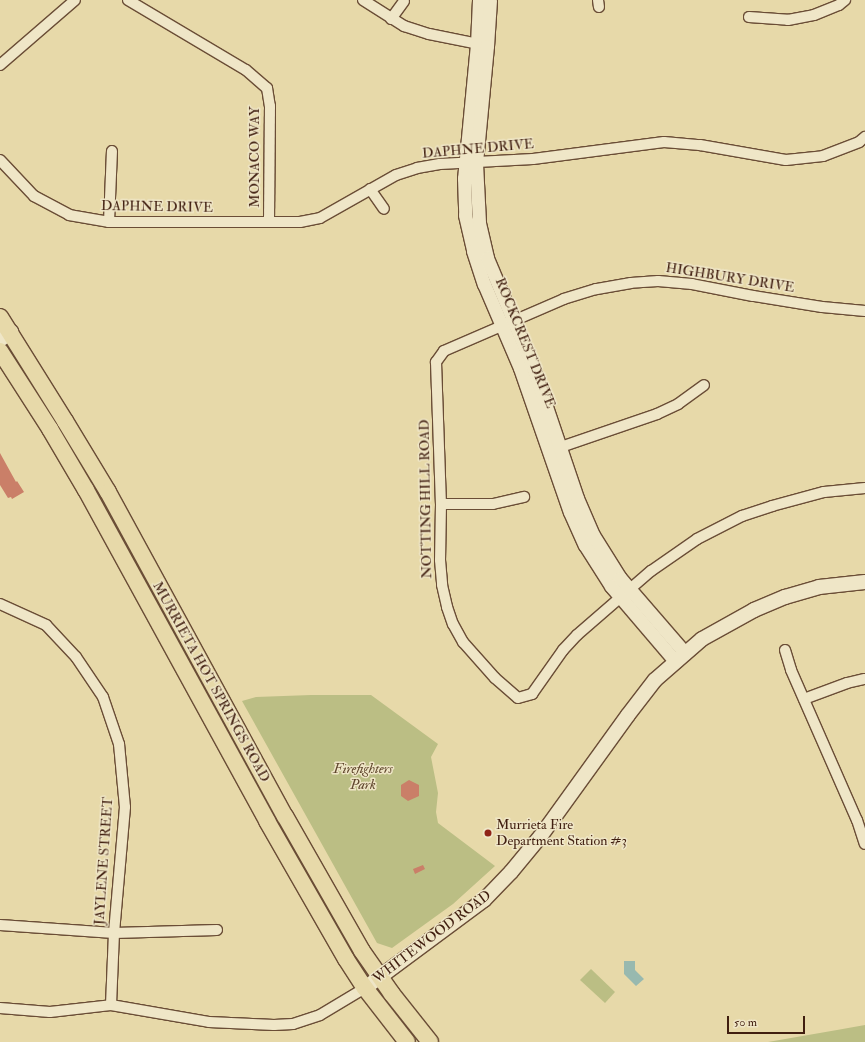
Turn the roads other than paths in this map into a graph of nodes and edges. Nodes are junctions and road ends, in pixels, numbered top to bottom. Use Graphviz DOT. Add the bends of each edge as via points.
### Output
graph roads {
  1 [pos="74,0"];
  2 [pos="128,0"];
  3 [pos="363,0"];
  4 [pos="479,0"];
  5 [pos="490,0"];
  6 [pos="845,0"];
  7 [pos="404,1"];
  8 [pos="749,17"];
  9 [pos="391,19"];
  10 [pos="482,45"];
  11 [pos="0,65"];
  12 [pos="865,137"];
  13 [pos="112,151"];
  14 [pos="0,160"];
  15 [pos="470,163"];
  16 [pos="370,189"];
  17 [pos="384,209"];
  18 [pos="109,222"];
  19 [pos="269,222"];
  20 [pos="865,311"];
  21 [pos="0,317"];
  22 [pos="508,323"];
  23 [pos="5,336"];
  24 [pos="0,351"];
  25 [pos="704,385"];
  26 [pos="554,449"];
  27 [pos="865,488"];
  28 [pos="86,490"];
  29 [pos="524,497"];
  30 [pos="440,504"];
  31 [pos="150,572"];
  32 [pos="865,582"];
  33 [pos="625,593"];
  34 [pos="0,604"];
  35 [pos="785,650"];
  36 [pos="680,657"];
  37 [pos="865,679"];
  38 [pos="804,699"];
  39 [pos="861,819"];
  40 [pos="865,844"];
  41 [pos="0,925"];
  42 [pos="217,930"];
  43 [pos="114,933"];
  44 [pos="380,977"];
  45 [pos="365,988"];
  46 [pos="111,1005"];
  47 [pos="0,1008"];
  48 [pos="407,1042"];
  49 [pos="430,1042"];
  1 -- 11 [label="street"];
  2 -- 19 [label="street, MONACO WAY" via="246,70 267,88 270,106"];
  3 -- 9 [label="street"];
  4 -- 10 [label="street, ROCKCREST DRIVE"];
  5 -- 10 [label="street, ROCKCREST DRIVE"];
  6 -- 8 [label="street" via="814,15 788,20"];
  7 -- 9 [label="street"];
  9 -- 10 [label="street" via="429,34"];
  10 -- 15 [label="street, ROCKCREST DRIVE"];
  12 -- 15 [label="street, DAPHNE DRIVE" via="859,142 823,156 786,160 700,145 664,142 533,159"];
  13 -- 18 [label="street"];
  14 -- 18 [label="street, DAPHNE DRIVE" via="34,196 69,215"];
  15 -- 16 [label="street, DAPHNE DRIVE" via="417,168"];
  15 -- 22 [label="street, ROCKCREST DRIVE" via="465,208 471,244 478,269"];
  16 -- 17 [label="street"];
  16 -- 19 [label="street, DAPHNE DRIVE" via="320,218 300,222"];
  18 -- 19 [label="street, DAPHNE DRIVE"];
  20 -- 22 [label="street, HIGHBURY DRIVE" via="822,307 692,284 658,281 596,289 564,299"];
  21 -- 23 [label="main road, MURRIETA HOT SPRINGS ROAD"];
  22 -- 26 [label="street, ROCKCREST DRIVE" via="532,365"];
  22 -- 30 [label="street, NOTTING HILL ROAD" via="444,350 436,362"];
  23 -- 31 [label="main road, MURRIETA HOT SPRINGS ROAD" via="108,492"];
  24 -- 28 [label="main road, MURRIETA HOT SPRINGS ROAD"];
  25 -- 26 [label="street" via="678,404 657,414"];
  26 -- 33 [label="street, ROCKCREST DRIVE" via="593,535"];
  27 -- 33 [label="street, NOTTING HILL ROAD" via="848,488 797,498 742,516 682,549"];
  28 -- 31 [label="main road" via="94,490 104,501 141,565"];
  28 -- 45 [label="main road, MURRIETA HOT SPRINGS ROAD" via="263,814"];
  29 -- 30 [label="street" via="493,504"];
  30 -- 33 [label="street, NOTTING HILL ROAD" via="442,585 453,624 463,642 495,678 518,698 532,694 572,640"];
  31 -- 44 [label="main road, MURRIETA HOT SPRINGS ROAD" via="285,816 362,951"];
  32 -- 36 [label="main road, WHITEWOOD ROAD" via="819,587 785,597 722,627"];
  33 -- 36 [label="street, ROCKCREST DRIVE"];
  34 -- 43 [label="street, JAYLENE STREET" via="46,626 76,657 102,697 117,738 125,807"];
  35 -- 38 [label="street"];
  36 -- 44 [label="main road, WHITEWOOD ROAD" via="655,680 540,837 506,878 484,900"];
  37 -- 38 [label="street" via="847,682"];
  38 -- 39 [label="street"];
  39 -- 40 [label="street"];
  41 -- 43 [label="street"];
  42 -- 43 [label="street"];
  43 -- 46 [label="street, JAYLENE STREET"];
  44 -- 45 [label="main road, WHITEWOOD ROAD"];
  44 -- 49 [label="main road, MURRIETA HOT SPRINGS ROAD"];
  45 -- 46 [label="street, WHITEWOOD ROAD" via="327,1012 293,1024 209,1022"];
  45 -- 48 [label="main road, MURRIETA HOT SPRINGS ROAD"];
  46 -- 47 [label="street, WHITEWOOD ROAD" via="50,1012"];
}
